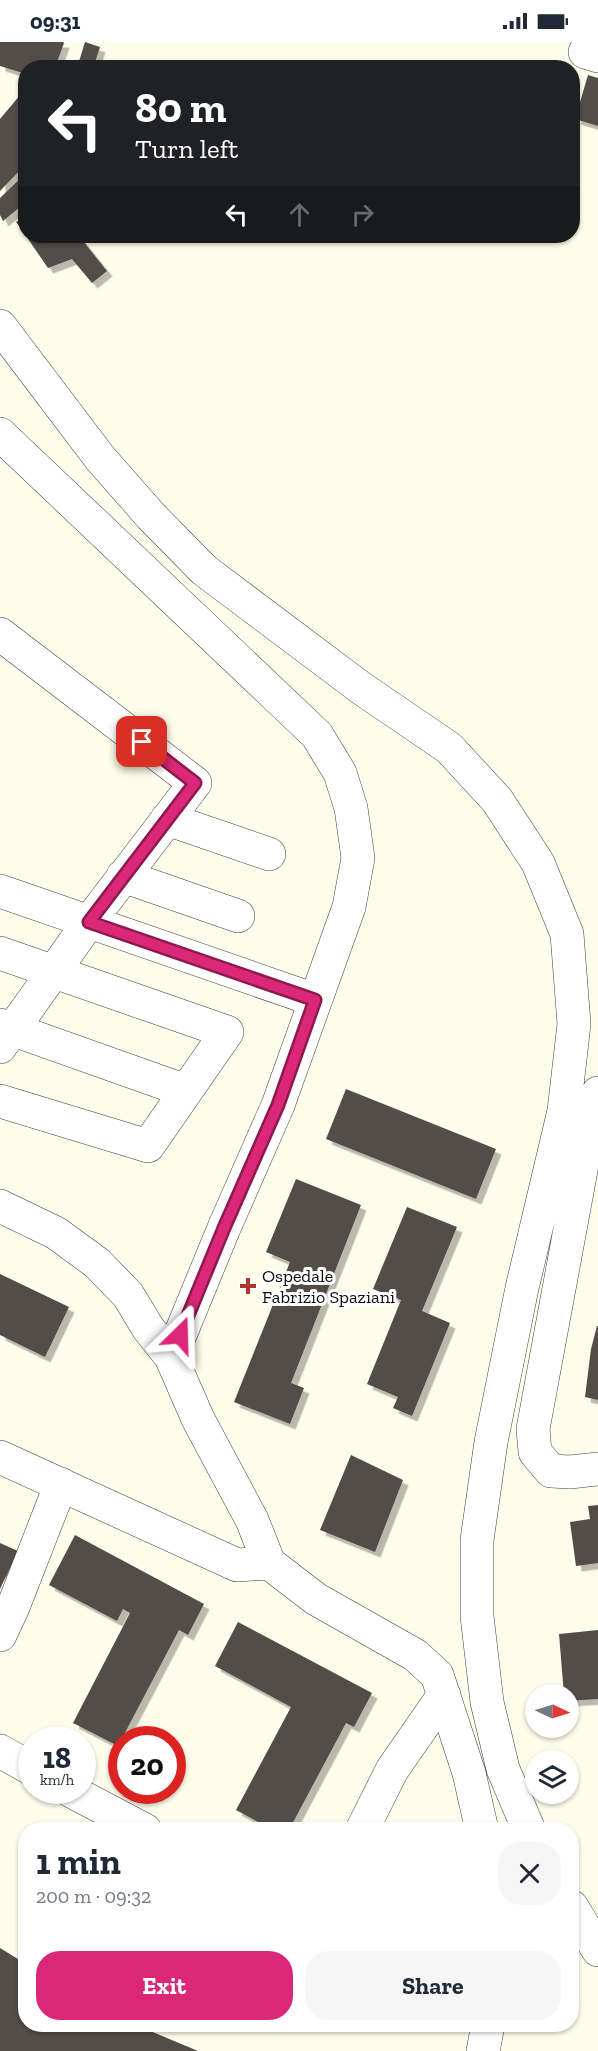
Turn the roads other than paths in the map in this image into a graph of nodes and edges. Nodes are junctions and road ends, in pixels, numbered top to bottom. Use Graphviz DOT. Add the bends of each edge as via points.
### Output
graph roads {
  1 [pos="0,326"];
  2 [pos="0,434"];
  3 [pos="0,634"];
  4 [pos="167,819"];
  5 [pos="269,854"];
  6 [pos="123,876"];
  7 [pos="0,891"];
  8 [pos="238,916"];
  9 [pos="89,922"];
  10 [pos="0,952"];
  11 [pos="53,972"];
  12 [pos="315,1000"];
  13 [pos="4,1034"];
  14 [pos="186,1091"];
  15 [pos="598,1093"];
  16 [pos="0,1101"];
  17 [pos="590,1165"];
  18 [pos="0,1206"];
  19 [pos="171,1357"];
  20 [pos="0,1456"];
  21 [pos="598,1469"];
  22 [pos="61,1485"];
  23 [pos="269,1563"];
  24 [pos="0,1635"];
  25 [pos="444,1695"];
  26 [pos="0,1751"];
  27 [pos="18,1761"];
  28 [pos="96,1804"];
  29 [pos="130,1822"];
  30 [pos="366,1822"];
  31 [pos="480,1822"];
  32 [pos="526,1822"];
  33 [pos="579,1919"];
  34 [pos="598,1950"];
  35 [pos="487,2032"];
  36 [pos="483,2051"];
  1 -- 32 [label="street" via="100,458 204,570 361,688 449,748 497,800 538,863 567,934 574,1024 564,1111 517,1310 477,1540 477,1617 487,1702 503,1769"];
  2 -- 12 [label="street" via="317,735 340,773 351,808 358,858 349,907"];
  3 -- 4 [label="street" via="195,783"];
  4 -- 5 [label="street"];
  4 -- 6 [label="street"];
  6 -- 8 [label="street"];
  6 -- 9 [label="street"];
  7 -- 9 [label="street"];
  9 -- 11 [label="street"];
  9 -- 12 [label="street"];
  10 -- 11 [label="street"];
  11 -- 13 [label="street"];
  11 -- 14 [label="street" via="227,1032"];
  12 -- 19 [label="street" via="278,1105"];
  13 -- 14 [label="street"];
  14 -- 16 [label="street" via="148,1146"];
  15 -- 17 [label="street" via="594,1100"];
  17 -- 21 [label="street" via="533,1429 535,1452 551,1471"];
  18 -- 19 [label="street" via="56,1233 97,1263 128,1295"];
  19 -- 23 [label="street" via="198,1419 252,1520"];
  20 -- 22 [label="street"];
  22 -- 23 [label="street" via="237,1565"];
  22 -- 24 [label="street"];
  23 -- 25 [label="street" via="316,1599 415,1655 437,1675"];
  25 -- 30 [label="street" via="392,1770"];
  25 -- 31 [label="street"];
  26 -- 27 [label="street"];
  28 -- 29 [label="street"];
  33 -- 34 [label="street"];
  35 -- 36 [label="street"];
}
